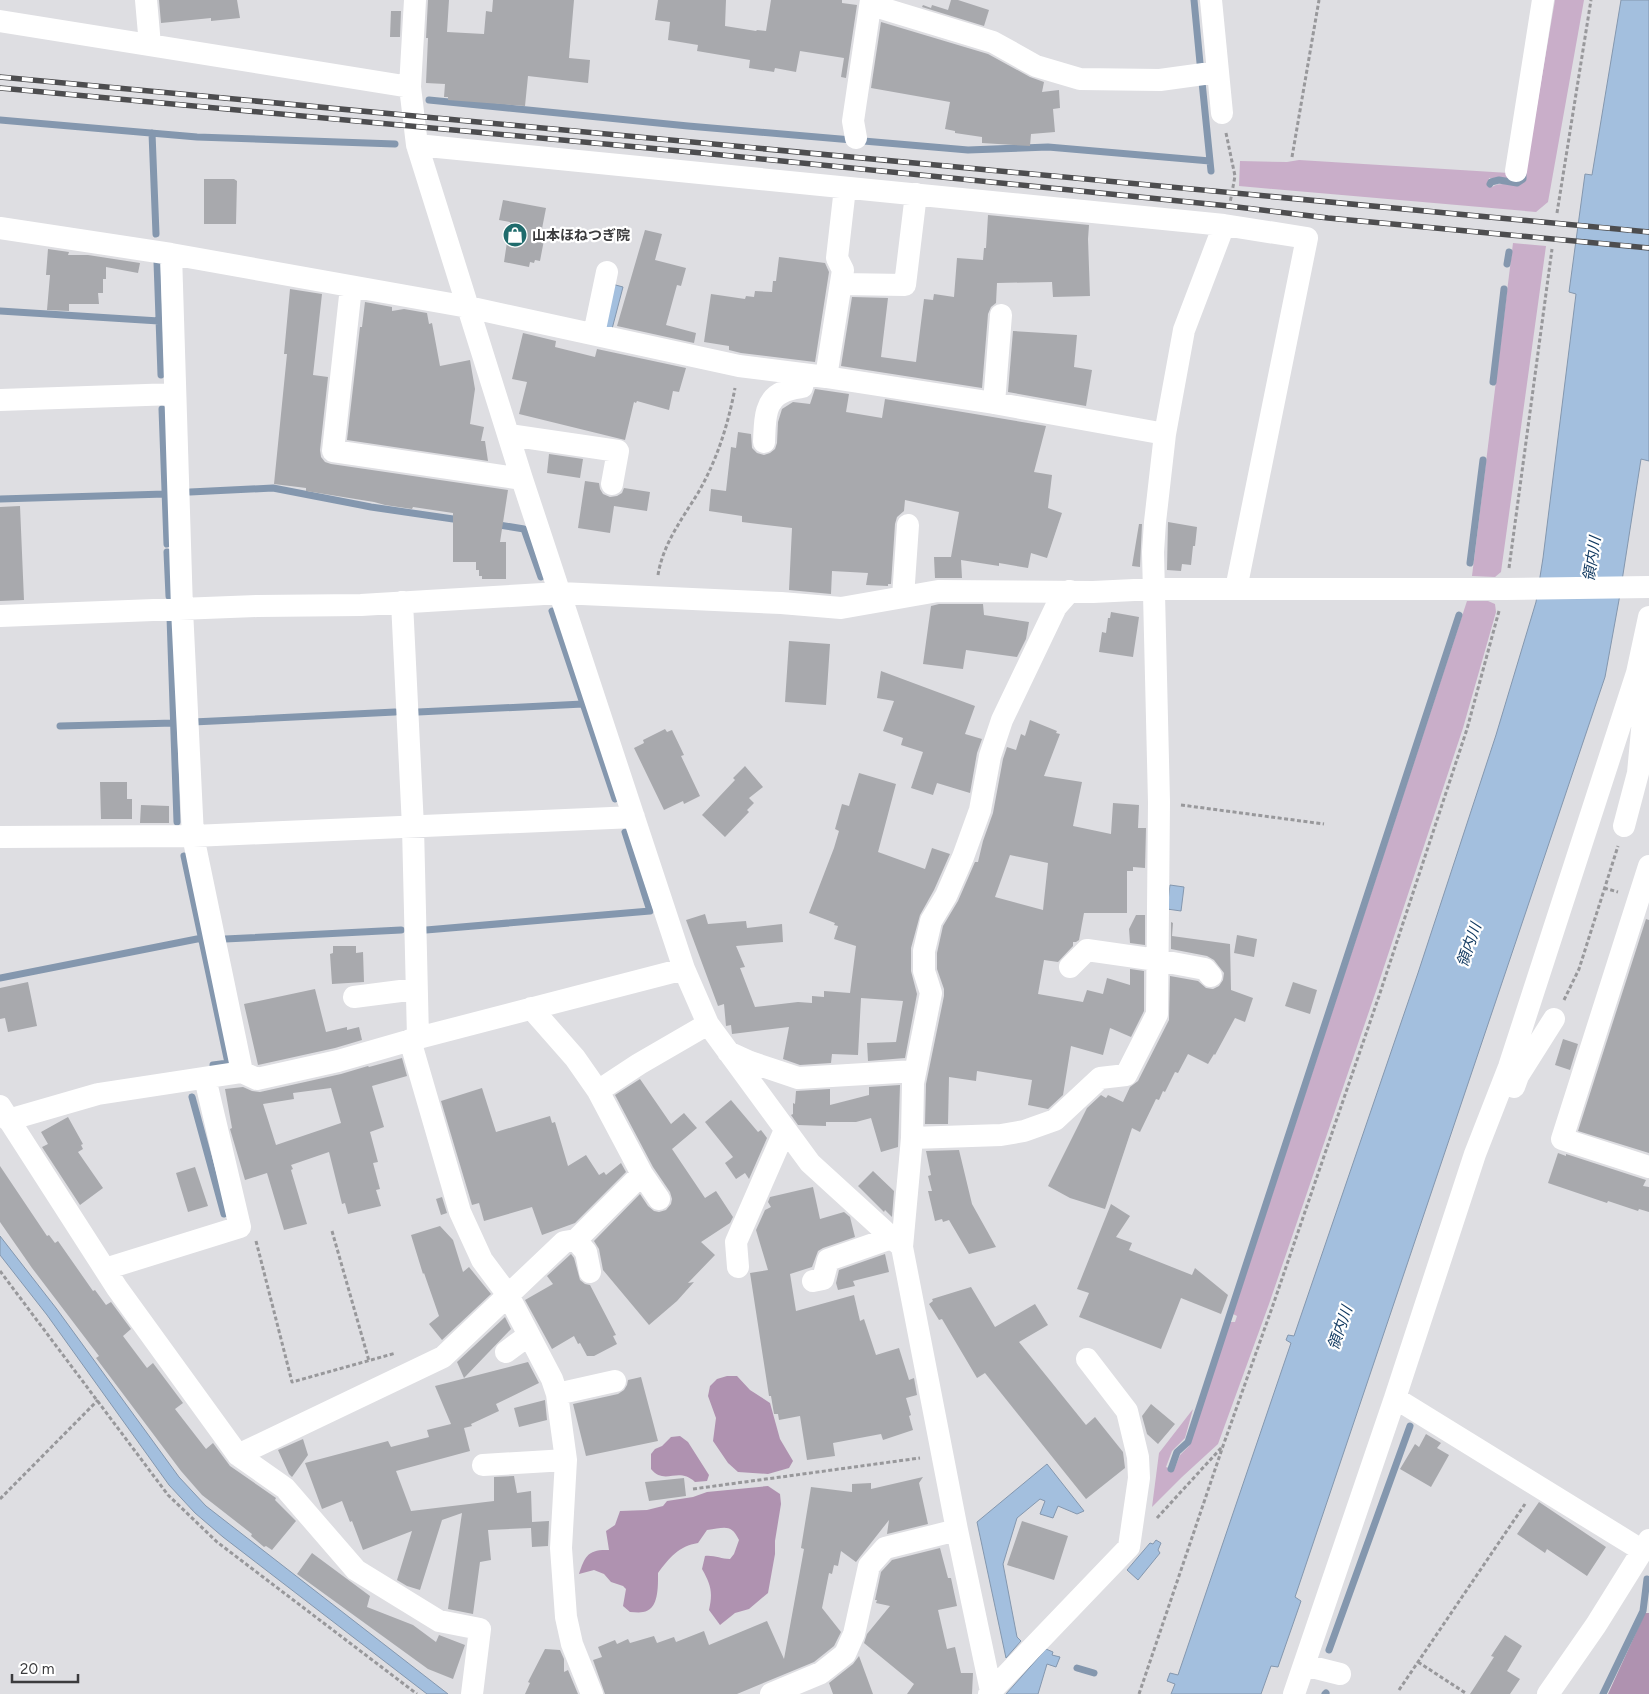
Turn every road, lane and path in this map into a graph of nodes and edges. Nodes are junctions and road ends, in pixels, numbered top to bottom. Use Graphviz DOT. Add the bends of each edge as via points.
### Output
graph roads {
  1 [pos="146,0"];
  2 [pos="415,0"];
  3 [pos="872,0"];
  4 [pos="875,0"];
  5 [pos="1211,0"];
  6 [pos="1319,0"];
  7 [pos="1543,0"];
  8 [pos="1591,0"];
  9 [pos="0,22"];
  10 [pos="150,45"];
  11 [pos="1218,72"];
  12 [pos="410,87"];
  13 [pos="1222,113"];
  14 [pos="856,138"];
  15 [pos="417,145"];
  16 [pos="1292,157"];
  17 [pos="1516,171"];
  18 [pos="845,188"];
  19 [pos="916,194"];
  20 [pos="1557,213"];
  21 [pos="1224,225"];
  22 [pos="0,228"];
  23 [pos="1552,249"];
  24 [pos="171,254"];
  25 [pos="606,272"];
  26 [pos="841,284"];
  27 [pos="351,287"];
  28 [pos="468,307"];
  29 [pos="1001,314"];
  30 [pos="594,334"];
  31 [pos="739,366"];
  32 [pos="815,376"];
  33 [pos="175,394"];
  34 [pos="0,400"];
  35 [pos="994,403"];
  36 [pos="1165,434"];
  37 [pos="508,435"];
  38 [pos="764,442"];
  39 [pos="522,479"];
  40 [pos="612,484"];
  41 [pos="908,525"];
  42 [pos="1649,587"];
  43 [pos="1155,589"];
  44 [pos="1236,589"];
  45 [pos="1505,589"];
  46 [pos="1070,591"];
  47 [pos="560,593"];
  48 [pos="903,597"];
  49 [pos="655,598"];
  50 [pos="402,602"];
  51 [pos="182,609"];
  52 [pos="0,616"];
  53 [pos="1649,617"];
  54 [pos="1641,653"];
  55 [pos="1158,802"];
  56 [pos="634,817"];
  57 [pos="1324,824"];
  58 [pos="1624,826"];
  59 [pos="414,827"];
  60 [pos="193,836"];
  61 [pos="0,837"];
  62 [pos="1649,866"];
  63 [pos="1157,960"];
  64 [pos="1070,967"];
  65 [pos="684,969"];
  66 [pos="1211,976"];
  67 [pos="416,989"];
  68 [pos="354,997"];
  69 [pos="531,1008"];
  70 [pos="1554,1019"];
  71 [pos="708,1024"];
  72 [pos="414,1039"];
  73 [pos="727,1051"];
  74 [pos="915,1071"];
  75 [pos="242,1072"];
  76 [pos="205,1078"];
  77 [pos="598,1091"];
  78 [pos="1492,1112"];
  79 [pos="4,1113"];
  80 [pos="785,1130"];
  81 [pos="912,1138"];
  82 [pos="1649,1167"];
  83 [pos="642,1174"];
  84 [pos="659,1199"];
  85 [pos="240,1227"];
  86 [pos="332,1231"];
  87 [pos="576,1240"];
  88 [pos="897,1242"];
  89 [pos="738,1267"];
  90 [pos="104,1269"];
  91 [pos="0,1270"];
  92 [pos="590,1272"];
  93 [pos="813,1280"];
  94 [pos="508,1294"];
  95 [pos="530,1335"];
  96 [pos="402,1351"];
  97 [pos="506,1352"];
  98 [pos="1087,1359"];
  99 [pos="369,1360"];
  100 [pos="616,1381"];
  101 [pos="557,1394"];
  102 [pos="1396,1398"];
  103 [pos="98,1400"];
  104 [pos="1223,1446"];
  105 [pos="942,1454"];
  106 [pos="238,1455"];
  107 [pos="566,1460"];
  108 [pos="483,1465"];
  109 [pos="1537,1485"];
  110 [pos="693,1489"];
  111 [pos="0,1499"];
  112 [pos="1156,1518"];
  113 [pos="956,1530"];
  114 [pos="1646,1546"];
  115 [pos="1418,1662"];
  116 [pos="1304,1665"];
  117 [pos="1340,1674"];
  118 [pos="1398,1690"];
  119 [pos="990,1693"];
  120 [pos="417,1694"];
  121 [pos="472,1694"];
  122 [pos="592,1694"];
  123 [pos="771,1694"];
  124 [pos="1139,1694"];
  125 [pos="1294,1694"];
  126 [pos="1466,1694"];
  127 [pos="1548,1694"];
  1 -- 10 [label="street"];
  2 -- 12 [label="street"];
  3 -- 14 [label="street" via="853,122"];
  4 -- 11 [label="street" via="878,7 993,42 1036,66 1080,79 1160,80"];
  5 -- 11 [label="street"];
  6 -- 16 [label="path"];
  7 -- 17 [label="street"];
  8 -- 20 [label="path"];
  9 -- 10 [label="street"];
  10 -- 12 [label="street"];
  11 -- 13 [label="street"];
  12 -- 15 [label="street"];
  13 -- 21 [label="path" via="1235,176"];
  15 -- 18 [label="street"];
  15 -- 28 [label="street"];
  18 -- 19 [label="street"];
  18 -- 26 [label="street" via="837,258 843,270"];
  19 -- 21 [label="street"];
  19 -- 26 [label="street" via="905,285"];
  21 -- 36 [label="street" via="1184,330"];
  21 -- 44 [label="street" via="1307,238"];
  22 -- 24 [label="street"];
  23 -- 45 [label="path"];
  24 -- 27 [label="street"];
  24 -- 33 [label="street"];
  25 -- 30 [label="street"];
  26 -- 32 [label="street"];
  27 -- 28 [label="street"];
  27 -- 39 [label="street" via="333,452"];
  28 -- 30 [label="street"];
  28 -- 37 [label="street"];
  29 -- 35 [label="street"];
  30 -- 31 [label="street"];
  31 -- 32 [label="street"];
  31 -- 49 [label="path" via="731,410 719,449 660,561"];
  32 -- 35 [label="street"];
  32 -- 38 [label="street" via="802,387 781,392 772,401 766,412"];
  33 -- 34 [label="street"];
  33 -- 51 [label="street"];
  35 -- 36 [label="street"];
  36 -- 43 [label="street" via="1154,522"];
  37 -- 39 [label="street"];
  37 -- 40 [label="street" via="618,451"];
  39 -- 47 [label="street"];
  41 -- 48 [label="street"];
  42 -- 45 [label="street"];
  43 -- 44 [label="street"];
  43 -- 46 [label="street"];
  43 -- 55 [label="street"];
  44 -- 45 [label="street"];
  45 -- 104 [label="path" via="1467,729"];
  46 -- 48 [label="street" via="938,591"];
  46 -- 74 [label="street" via="1056,607 1002,720 990,756 977,819 946,896 931,921 924,951 924,971 931,993"];
  47 -- 49 [label="street"];
  47 -- 50 [label="street"];
  47 -- 56 [label="street"];
  48 -- 49 [label="street" via="841,608"];
  50 -- 51 [label="street"];
  50 -- 59 [label="street"];
  51 -- 52 [label="street"];
  51 -- 60 [label="street"];
  53 -- 54 [label="street"];
  54 -- 58 [label="street" via="1647,677 1638,773"];
  54 -- 78 [label="street" via="1510,1068"];
  55 -- 57 [label="path"];
  55 -- 63 [label="street"];
  56 -- 59 [label="street"];
  56 -- 65 [label="street"];
  58 -- 70 [label="path" via="1579,968"];
  59 -- 60 [label="street"];
  59 -- 67 [label="street"];
  60 -- 61 [label="street"];
  60 -- 75 [label="street"];
  62 -- 82 [label="street" via="1562,1139"];
  63 -- 64 [label="street" via="1087,950"];
  63 -- 66 [label="street" via="1205,969"];
  63 -- 81 [label="street" via="1157,1014 1126,1075 1100,1078 1055,1120 1024,1132"];
  65 -- 69 [label="street"];
  65 -- 71 [label="street"];
  67 -- 68 [label="street"];
  67 -- 72 [label="street"];
  69 -- 72 [label="street"];
  69 -- 77 [label="street" via="575,1058"];
  70 -- 78 [label="street" via="1518,1076 1510,1100"];
  71 -- 73 [label="street"];
  71 -- 77 [label="street"];
  72 -- 75 [label="street" via="338,1061 257,1079"];
  72 -- 94 [label="street" via="460,1212 482,1260"];
  73 -- 74 [label="street" via="798,1078"];
  73 -- 80 [label="street"];
  74 -- 81 [label="street"];
  75 -- 76 [label="street"];
  76 -- 79 [label="street" via="98,1094"];
  76 -- 85 [label="street"];
  77 -- 83 [label="street"];
  78 -- 102 [label="street" via="1475,1154"];
  79 -- 90 [label="street"];
  80 -- 88 [label="street" via="810,1163"];
  80 -- 89 [label="street" via="736,1242"];
  81 -- 88 [label="street"];
  83 -- 84 [label="street"];
  83 -- 87 [label="street"];
  85 -- 90 [label="street"];
  85 -- 99 [label="path" via="254,1233 292,1382"];
  86 -- 99 [label="path"];
  87 -- 92 [label="street" via="586,1252"];
  87 -- 94 [label="street" via="564,1242"];
  88 -- 93 [label="street" via="828,1260 823,1278"];
  88 -- 105 [label="street"];
  90 -- 106 [label="street"];
  91 -- 103 [label="path"];
  94 -- 95 [label="street"];
  94 -- 106 [label="street" via="443,1357"];
  95 -- 97 [label="street"];
  95 -- 101 [label="street"];
  96 -- 99 [label="path"];
  98 -- 119 [label="street" via="1127,1411 1138,1457 1139,1478 1129,1548"];
  100 -- 101 [label="street"];
  101 -- 107 [label="street"];
  102 -- 109 [label="street"];
  102 -- 116 [label="street"];
  103 -- 111 [label="path"];
  103 -- 120 [label="path" via="168,1495 217,1542"];
  104 -- 112 [label="path"];
  104 -- 124 [label="path"];
  105 -- 110 [label="path"];
  105 -- 113 [label="street"];
  106 -- 121 [label="street" via="285,1488 356,1570 438,1621 480,1629"];
  107 -- 108 [label="street"];
  107 -- 122 [label="street" via="561,1548 566,1617 572,1644"];
  109 -- 114 [label="street"];
  109 -- 115 [label="path"];
  113 -- 119 [label="street"];
  113 -- 123 [label="street" via="885,1548 869,1566 854,1634 845,1654 821,1673"];
  114 -- 127 [label="street"];
  115 -- 118 [label="path"];
  115 -- 126 [label="path"];
  116 -- 117 [label="street"];
  116 -- 125 [label="street"];
}
